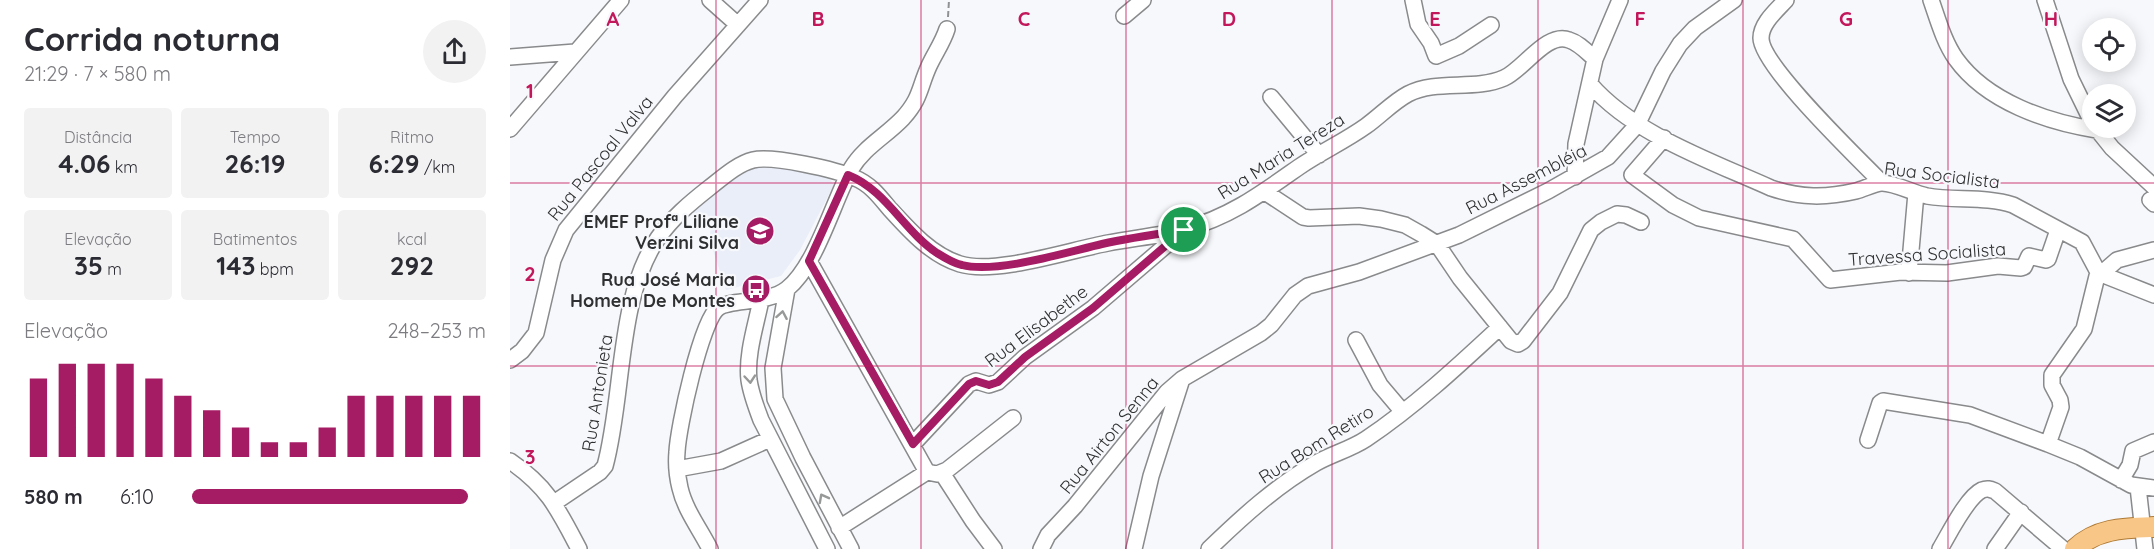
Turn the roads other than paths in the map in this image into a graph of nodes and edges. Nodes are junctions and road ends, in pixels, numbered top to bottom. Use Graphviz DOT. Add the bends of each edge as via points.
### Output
graph roads {
  1 [pos="621,0"];
  2 [pos="710,0"];
  3 [pos="760,0"];
  4 [pos="1143,0"];
  5 [pos="1413,0"];
  6 [pos="1734,0"];
  7 [pos="1786,0"];
  8 [pos="1931,0"];
  9 [pos="2045,0"];
  10 [pos="1616,2"];
  11 [pos="1124,16"];
  12 [pos="738,25"];
  13 [pos="1491,26"];
  14 [pos="947,29"];
  15 [pos="575,52"];
  16 [pos="510,57"];
  17 [pos="1595,59"];
  18 [pos="1590,84"];
  19 [pos="1271,97"];
  20 [pos="2082,101"];
  21 [pos="2082,124"];
  22 [pos="1637,125"];
  23 [pos="510,129"];
  24 [pos="1664,138"];
  25 [pos="2104,138"];
  26 [pos="1319,155"];
  27 [pos="848,175"];
  28 [pos="1575,177"];
  29 [pos="1882,183"];
  30 [pos="1264,192"];
  31 [pos="1916,193"];
  32 [pos="2153,197"];
  33 [pos="1641,222"];
  34 [pos="1184,230"];
  35 [pos="2058,230"];
  36 [pos="1437,244"];
  37 [pos="2154,250"];
  38 [pos="809,261"];
  39 [pos="1909,273"];
  40 [pos="2100,273"];
  41 [pos="787,289"];
  42 [pos="2154,295"];
  43 [pos="761,300"];
  44 [pos="1500,327"];
  45 [pos="1356,340"];
  46 [pos="510,360"];
  47 [pos="1182,379"];
  48 [pos="1402,411"];
  49 [pos="1013,418"];
  50 [pos="770,439"];
  51 [pos="1868,440"];
  52 [pos="2154,442"];
  53 [pos="913,444"];
  54 [pos="2048,444"];
  55 [pos="510,461"];
  56 [pos="677,468"];
  57 [pos="935,472"];
  58 [pos="2121,480"];
  59 [pos="2138,486"];
  60 [pos="2154,488"];
  61 [pos="554,503"];
  62 [pos="2021,513"];
  63 [pos="2149,527"];
  64 [pos="839,528"];
  65 [pos="579,549"];
  66 [pos="710,549"];
  67 [pos="827,549"];
  68 [pos="851,549"];
  69 [pos="994,549"];
  70 [pos="1041,549"];
  71 [pos="1134,549"];
  72 [pos="1209,549"];
  73 [pos="1940,549"];
  74 [pos="1995,549"];
  75 [pos="2063,549"];
  76 [pos="2075,549"];
  77 [pos="2145,549"];
  1 -- 15 [label="street"];
  2 -- 12 [label="street"];
  3 -- 12 [label="street, Rua Pascoal Valva"];
  4 -- 11 [label="street"];
  5 -- 13 [label="street" via="1418,24 1436,56"];
  6 -- 22 [label="street, Rua Assembléia" via="1680,44"];
  7 -- 29 [label="street" via="1763,27 1762,46 1800,97"];
  8 -- 21 [label="street" via="1951,51 1982,87 2048,119"];
  9 -- 20 [label="street"];
  10 -- 17 [label="street"];
  12 -- 46 [label="street, Rua Pascoal Valva" via="566,230 553,260 536,333"];
  14 -- 27 [label="street" via="915,102 901,120 863,152"];
  15 -- 16 [label="street"];
  15 -- 23 [label="street"];
  17 -- 18 [label="street"];
  17 -- 26 [label="street, Rua Maria Tereza" via="1569,40 1557,38 1506,77 1407,95 1363,129"];
  18 -- 22 [label="street, Rua Socialista" via="1603,100"];
  18 -- 28 [label="street" via="1576,144"];
  19 -- 26 [label="street"];
  22 -- 24 [label="street, Rua Socialista"];
  22 -- 28 [label="street, Rua Assembléia" via="1608,157"];
  24 -- 29 [label="street, Rua Socialista" via="1790,195 1842,194"];
  24 -- 39 [label="street, Travessa Socialista" via="1632,176 1673,205 1699,218 1793,239 1830,280"];
  25 -- 32 [label="street"];
  26 -- 30 [label="street, Rua Maria Tereza"];
  27 -- 34 [label="street, Rua Maria Tereza" via="874,190 931,249 963,265 982,267 1045,258 1104,243"];
  27 -- 38 [label="street"];
  27 -- 61 [label="street, Rua Antonieta" via="776,160 753,160 719,180 667,225 637,282 605,466"];
  28 -- 36 [label="street, Rua Assembléia"];
  29 -- 31 [label="street, Rua Socialista"];
  30 -- 34 [label="street, Rua Maria Tereza" via="1219,217"];
  30 -- 36 [label="street" via="1303,217 1381,219 1404,225"];
  31 -- 35 [label="street, Rua Socialista" via="2003,202"];
  31 -- 39 [label="street"];
  33 -- 44 [label="street" via="1617,214 1592,230 1560,292 1523,341 1515,344"];
  34 -- 53 [label="street, Rua Elisabethe" via="998,382 969,384"];
  35 -- 39 [label="street, Travessa Socialista" via="2048,259 2029,256 2021,268 1998,266"];
  35 -- 40 [label="street, Rua Socialista" via="2082,242"];
  36 -- 44 [label="street"];
  36 -- 47 [label="street, Rua Airton Senna" via="1300,290 1272,325"];
  37 -- 40 [label="street" via="2117,260"];
  38 -- 41 [label="street"];
  38 -- 53 [label="street"];
  40 -- 42 [label="street"];
  40 -- 54 [label="street" via="2084,329 2052,375 2061,407"];
  41 -- 43 [label="street"];
  64 -- 41 [label="street, one-way" via="775,399 773,368"];
  43 -- 50 [label="street, one-way" via="748,378"];
  43 -- 56 [label="street" via="721,306 712,315 680,423"];
  44 -- 48 [label="street, Rua Bom Retiro"];
  45 -- 48 [label="street" via="1380,385"];
  47 -- 70 [label="street, Rua Airton Senna" via="1048,534"];
  47 -- 71 [label="street" via="1151,476"];
  48 -- 72 [label="street, Rua Bom Retiro" via="1364,440 1284,483"];
  49 -- 57 [label="street" via="974,450"];
  50 -- 56 [label="street" via="721,461"];
  50 -- 67 [label="street"];
  51 -- 54 [label="street" via="1883,401 1970,415"];
  52 -- 58 [label="street" via="2133,451"];
  53 -- 57 [label="street"];
  54 -- 58 [label="street"];
  55 -- 61 [label="street" via="531,476"];
  56 -- 66 [label="street" via="684,502"];
  57 -- 64 [label="street"];
  57 -- 69 [label="street"];
  58 -- 59 [label="street"];
  59 -- 60 [label="street"];
  59 -- 63 [label="street"];
  61 -- 65 [label="street"];
  62 -- 73 [label="street" via="1995,491 1979,491"];
  62 -- 74 [label="street"];
  62 -- 75 [label="street"];
  63 -- 76 [label="main road" via="2103,531"];
  63 -- 77 [label="street"];
  64 -- 68 [label="street"];
}
